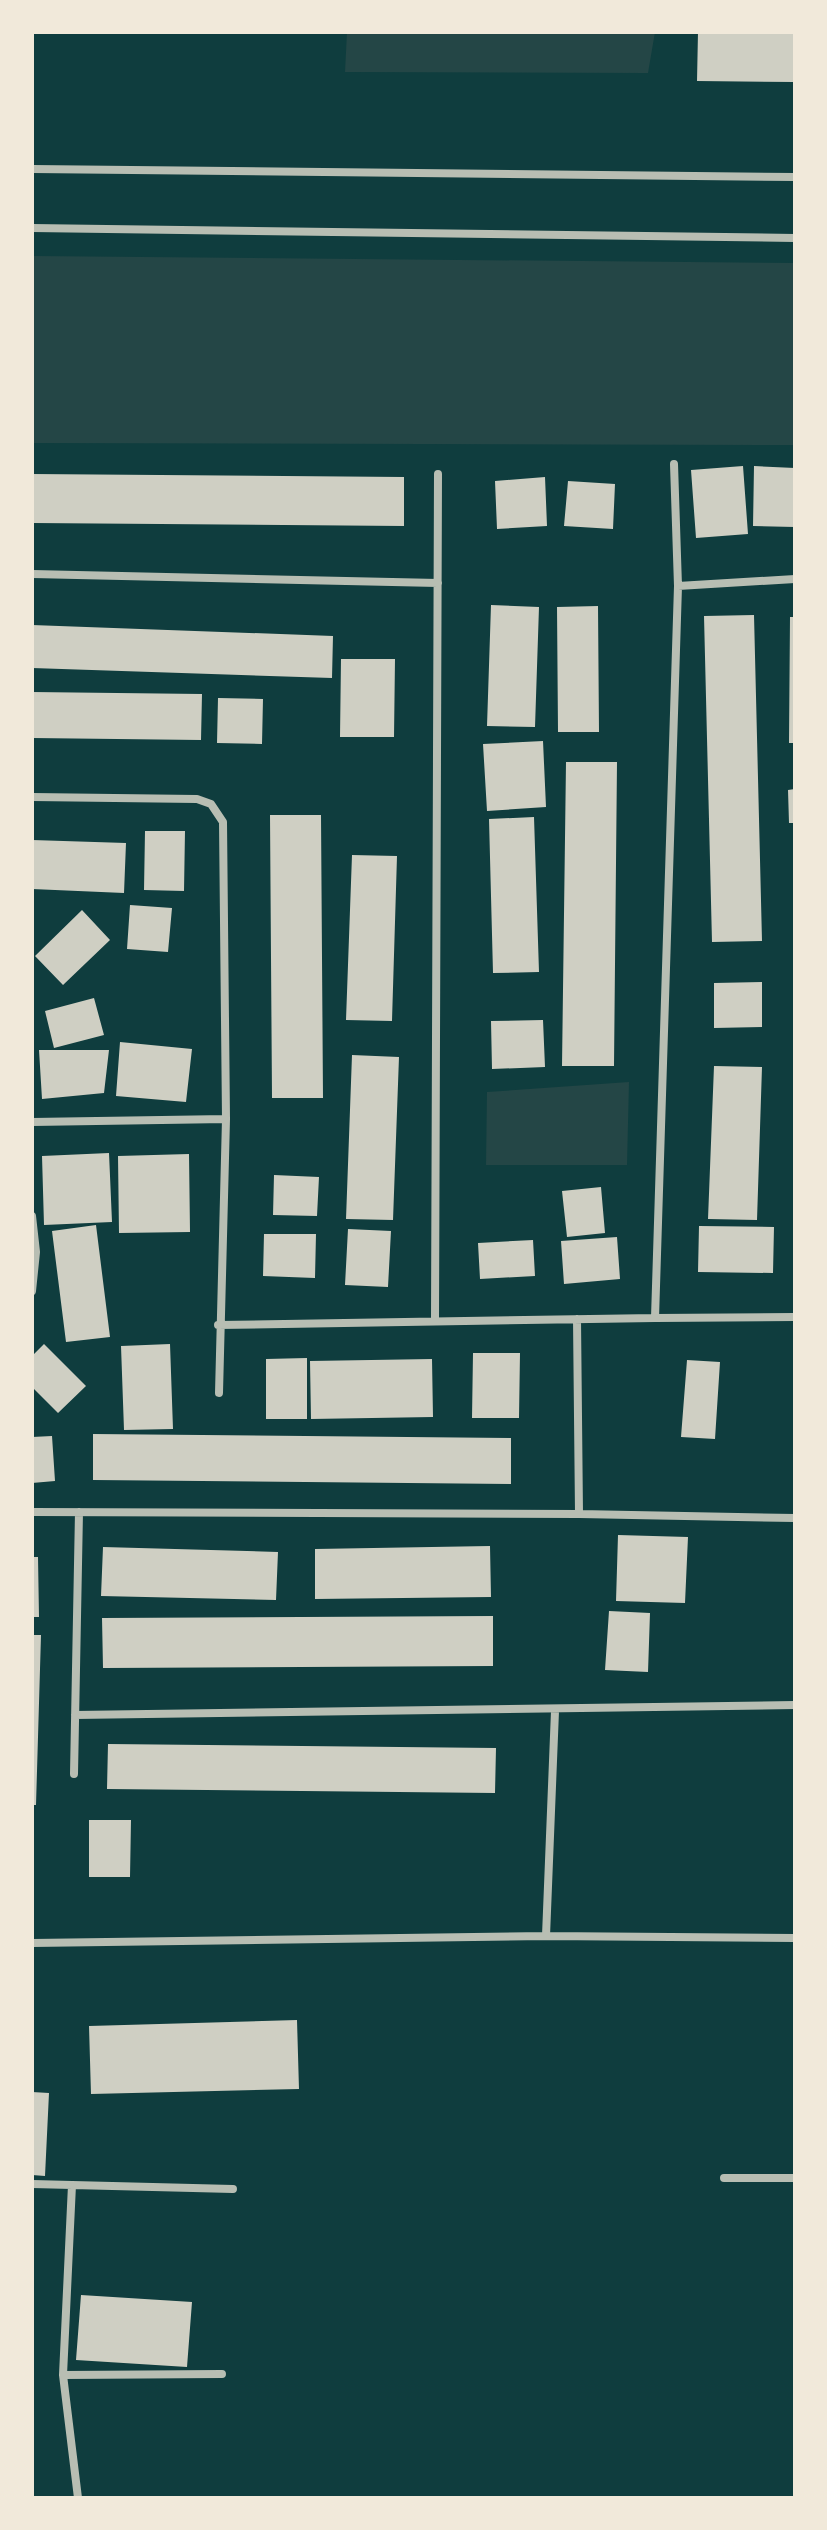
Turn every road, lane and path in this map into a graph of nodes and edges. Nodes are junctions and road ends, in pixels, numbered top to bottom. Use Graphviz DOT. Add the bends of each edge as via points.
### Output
graph roads {
  1 [pos="32,169"];
  2 [pos="795,177"];
  3 [pos="32,228"];
  4 [pos="795,238"];
  5 [pos="674,464"];
  6 [pos="438,474"];
  7 [pos="32,574"];
  8 [pos="795,579"];
  9 [pos="438,583"];
  10 [pos="678,586"];
  11 [pos="32,797"];
  12 [pos="226,1119"];
  13 [pos="32,1122"];
  14 [pos="32,1216"];
  15 [pos="32,1291"];
  16 [pos="795,1317"];
  17 [pos="655,1318"];
  18 [pos="577,1319"];
  19 [pos="435,1320"];
  20 [pos="218,1325"];
  21 [pos="219,1393"];
  22 [pos="32,1512"];
  23 [pos="79,1512"];
  24 [pos="579,1514"];
  25 [pos="795,1518"];
  26 [pos="795,1705"];
  27 [pos="555,1711"];
  28 [pos="75,1715"];
  29 [pos="74,1774"];
  30 [pos="546,1936"];
  31 [pos="795,1938"];
  32 [pos="32,1943"];
  33 [pos="724,2178"];
  34 [pos="795,2178"];
  35 [pos="32,2184"];
  36 [pos="72,2185"];
  37 [pos="233,2189"];
  38 [pos="222,2374"];
  39 [pos="63,2375"];
  40 [pos="78,2498"];
  1 -- 2 [label="street"];
  3 -- 4 [label="street"];
  5 -- 10 [label="street"];
  6 -- 9 [label="street"];
  7 -- 9 [label="street"];
  8 -- 10 [label="street"];
  9 -- 19 [label="street"];
  10 -- 17 [label="street"];
  11 -- 12 [label="street" via="197,799 211,804 223,822"];
  12 -- 13 [label="street"];
  12 -- 20 [label="street"];
  14 -- 15 [label="street"];
  16 -- 17 [label="street"];
  17 -- 18 [label="street"];
  18 -- 19 [label="street"];
  18 -- 24 [label="street"];
  19 -- 20 [label="street"];
  20 -- 21 [label="street"];
  22 -- 23 [label="street"];
  23 -- 24 [label="street"];
  23 -- 28 [label="street"];
  24 -- 25 [label="street"];
  26 -- 27 [label="street"];
  27 -- 28 [label="street"];
  27 -- 30 [label="street"];
  28 -- 29 [label="street"];
  30 -- 31 [label="street"];
  30 -- 32 [label="street"];
  33 -- 34 [label="street"];
  35 -- 36 [label="street"];
  36 -- 37 [label="street"];
  36 -- 39 [label="street"];
  38 -- 39 [label="street"];
  39 -- 40 [label="street"];
}
